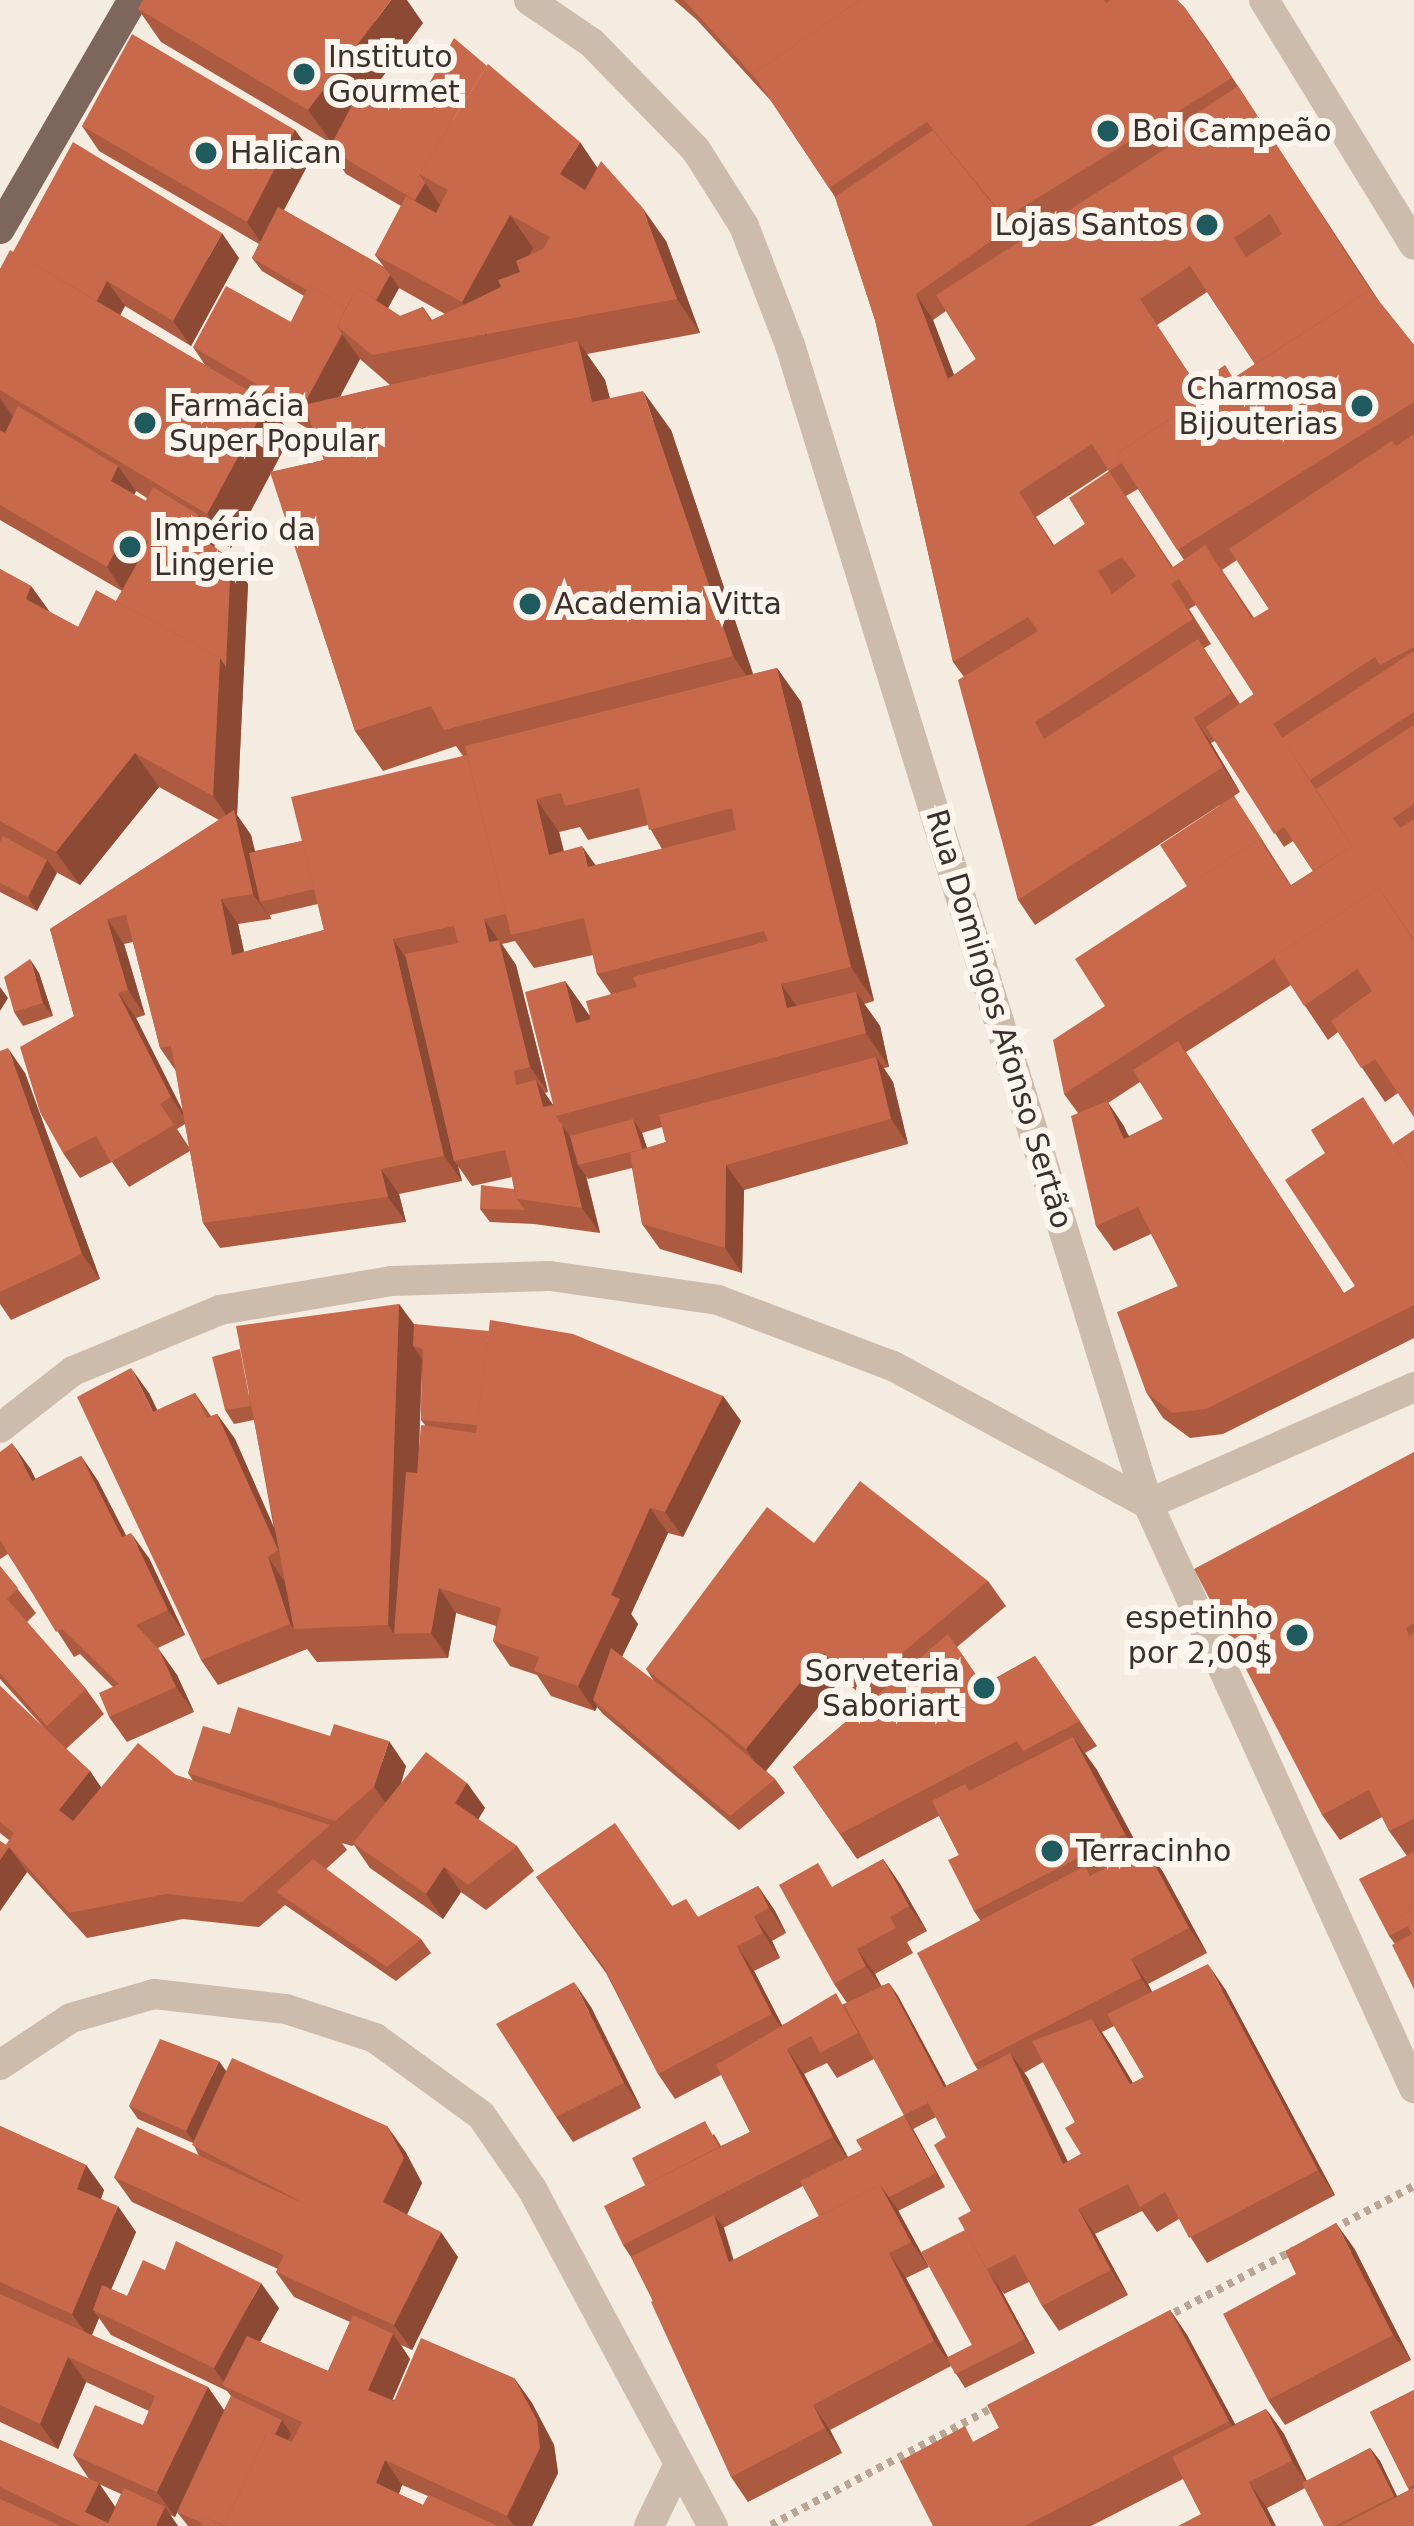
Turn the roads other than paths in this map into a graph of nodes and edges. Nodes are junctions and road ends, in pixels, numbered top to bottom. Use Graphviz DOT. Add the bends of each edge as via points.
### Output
graph roads {
  1 [pos="133,0"];
  2 [pos="529,0"];
  3 [pos="1264,0"];
  4 [pos="0,229"];
  5 [pos="1414,245"];
  6 [pos="1414,1388"];
  7 [pos="0,1428"];
  8 [pos="1148,1504"];
  9 [pos="0,2065"];
  10 [pos="1414,2088"];
  11 [pos="679,2464"];
  12 [pos="649,2526"];
  13 [pos="712,2526"];
  1 -- 4 [label="main road"];
  2 -- 8 [label="street, Rua Domingos Afonso Sertão" via="592,43 695,150 744,226 790,345"];
  3 -- 5 [label="street"];
  6 -- 8 [label="street"];
  7 -- 8 [label="street" via="73,1371 220,1310 392,1281 550,1276 718,1300 893,1366"];
  8 -- 10 [label="street, Rua Domingos Afonso Sertão"];
  9 -- 11 [label="street" via="71,2018 154,1994 286,2009 374,2038 482,2115 532,2189"];
  11 -- 12 [label="street"];
  11 -- 13 [label="street"];
}
